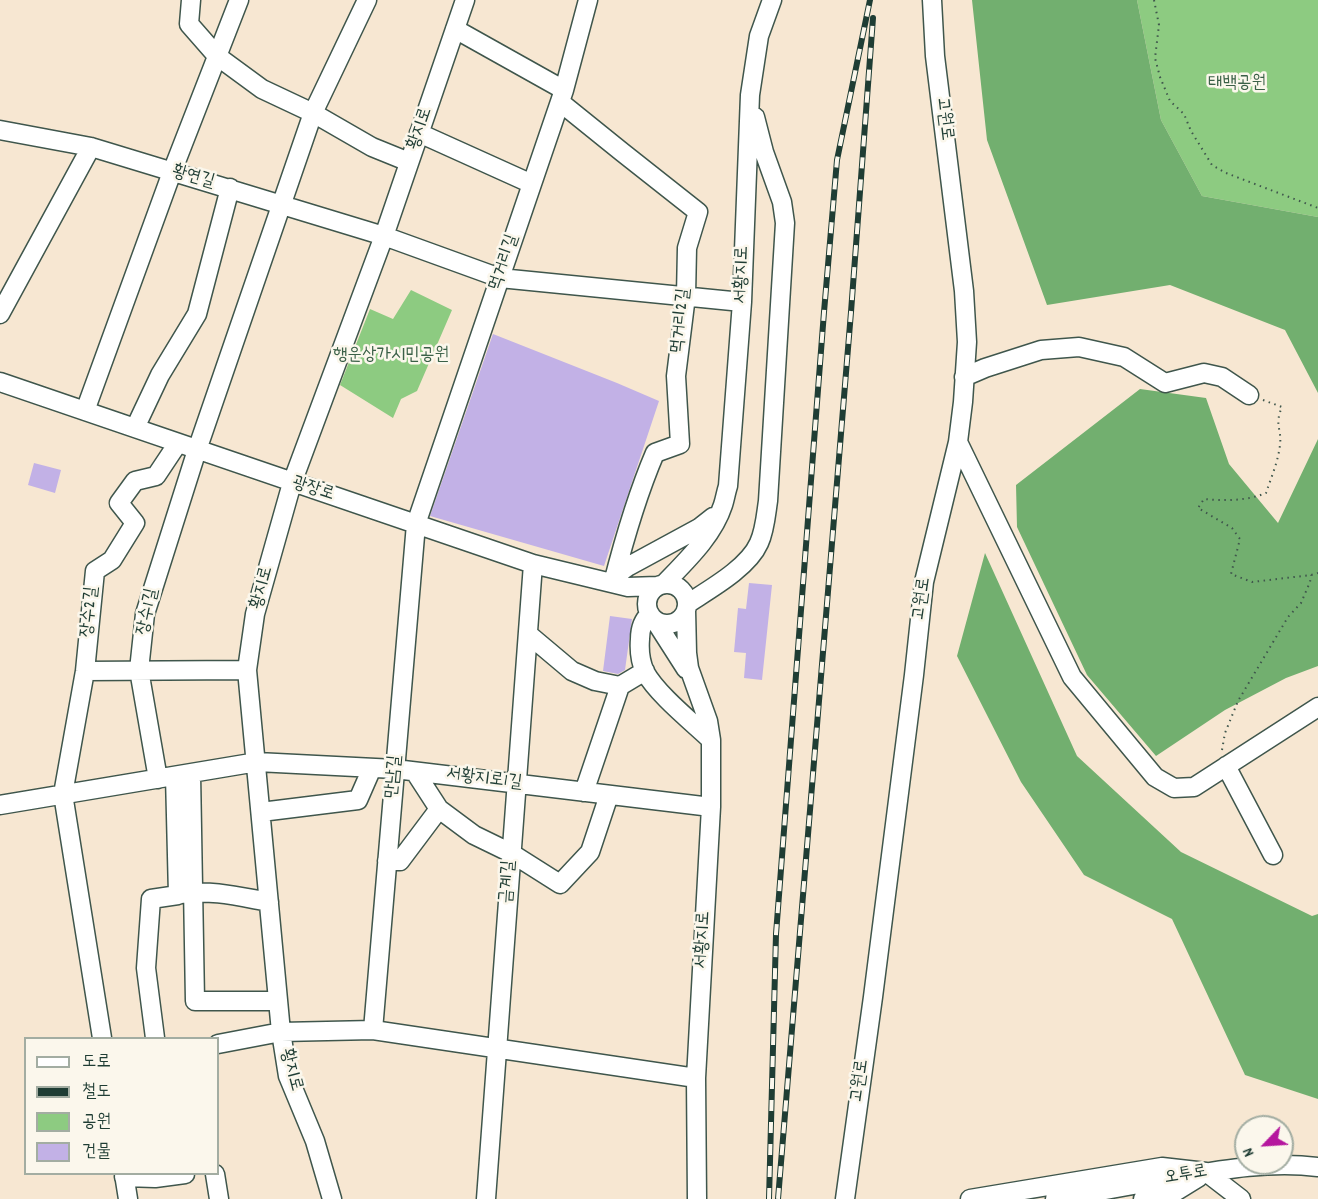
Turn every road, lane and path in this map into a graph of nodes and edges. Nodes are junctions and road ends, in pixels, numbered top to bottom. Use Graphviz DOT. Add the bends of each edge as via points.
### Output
graph roads {
  1 [pos="191,0"];
  2 [pos="239,0"];
  3 [pos="367,0"];
  4 [pos="465,0"];
  5 [pos="588,0"];
  6 [pos="772,0"];
  7 [pos="932,0"];
  8 [pos="1154,0"];
  9 [pos="455,29"];
  10 [pos="218,56"];
  11 [pos="750,94"];
  12 [pos="562,96"];
  13 [pos="313,112"];
  14 [pos="0,130"];
  15 [pos="419,133"];
  16 [pos="92,147"];
  17 [pos="409,162"];
  18 [pos="172,172"];
  19 [pos="532,184"];
  20 [pos="230,188"];
  21 [pos="282,205"];
  22 [pos="1318,208"];
  23 [pos="384,236"];
  24 [pos="500,278"];
  25 [pos="686,296"];
  26 [pos="742,302"];
  27 [pos="0,314"];
  28 [pos="964,377"];
  29 [pos="0,382"];
  30 [pos="1249,395"];
  31 [pos="85,411"];
  32 [pos="135,428"];
  33 [pos="958,442"];
  34 [pos="178,443"];
  35 [pos="197,450"];
  36 [pos="292,483"];
  37 [pos="723,505"];
  38 [pos="416,524"];
  39 [pos="700,545"];
  40 [pos="533,564"];
  41 [pos="1318,573"];
  42 [pos="1311,575"];
  43 [pos="620,585"];
  44 [pos="661,585"];
  45 [pos="685,602"];
  46 [pos="651,614"];
  47 [pos="528,634"];
  48 [pos="140,670"];
  49 [pos="247,670"];
  50 [pos="86,671"];
  51 [pos="645,671"];
  52 [pos="694,684"];
  53 [pos="620,686"];
  54 [pos="1318,708"];
  55 [pos="711,740"];
  56 [pos="257,762"];
  57 [pos="372,768"];
  58 [pos="395,769"];
  59 [pos="1221,770"];
  60 [pos="415,772"];
  61 [pos="175,776"];
  62 [pos="516,784"];
  63 [pos="584,792"];
  64 [pos="63,794"];
  65 [pos="609,795"];
  66 [pos="0,805"];
  67 [pos="711,807"];
  68 [pos="439,809"];
  69 [pos="261,812"];
  70 [pos="511,853"];
  71 [pos="1273,855"];
  72 [pos="387,861"];
  73 [pos="185,894"];
  74 [pos="269,902"];
  75 [pos="278,1001"];
  76 [pos="373,1029"];
  77 [pos="280,1032"];
  78 [pos="102,1037"];
  79 [pos="155,1037"];
  80 [pos="219,1044"];
  81 [pos="497,1049"];
  82 [pos="696,1078"];
  83 [pos="1318,1167"];
  84 [pos="1206,1172"];
  85 [pos="124,1175"];
  86 [pos="172,1175"];
  87 [pos="215,1175"];
  88 [pos="128,1199"];
  89 [pos="219,1199"];
  90 [pos="332,1199"];
  91 [pos="486,1199"];
  92 [pos="697,1199"];
  93 [pos="845,1199"];
  94 [pos="970,1199"];
  95 [pos="1055,1199"];
  96 [pos="1143,1199"];
  97 [pos="1241,1199"];
  1 -- 10 [label="street" via="189,24"];
  2 -- 10 [label="street"];
  3 -- 13 [label="street, 장수1길"];
  4 -- 9 [label="street, 황지로"];
  5 -- 12 [label="street, 먹거리길"];
  6 -- 11 [label="street, 서황지로" via="759,36"];
  7 -- 28 [label="street, 고원로" via="935,57 964,291"];
  8 -- 22 [label="path" via="1159,24 1155,58 1161,77 1170,101 1184,114 1212,165"];
  9 -- 12 [label="street"];
  9 -- 15 [label="street, 황지로"];
  10 -- 13 [label="street" via="262,90"];
  10 -- 18 [label="street"];
  11 -- 26 [label="street, 서황지로"];
  11 -- 45 [label="street" via="785,223 768,501 754,554 725,578"];
  12 -- 19 [label="street, 먹거리길"];
  12 -- 25 [label="street, 먹거리2길" via="622,152 698,212 687,248"];
  13 -- 17 [label="street" via="372,147"];
  13 -- 21 [label="street, 장수1길"];
  14 -- 16 [label="street, 황연길"];
  15 -- 17 [label="street, 황지로"];
  15 -- 19 [label="street"];
  16 -- 18 [label="street, 황연길"];
  16 -- 27 [label="street"];
  17 -- 23 [label="street, 황지로"];
  18 -- 20 [label="street, 황연길"];
  18 -- 31 [label="street"];
  19 -- 24 [label="street, 먹거리길"];
  20 -- 21 [label="street, 황연길"];
  20 -- 32 [label="street" via="197,314 160,375"];
  21 -- 23 [label="street, 황연길"];
  21 -- 35 [label="street, 장수1길"];
  23 -- 24 [label="street, 황연길"];
  23 -- 36 [label="street, 황지로"];
  24 -- 25 [label="street, 황연길"];
  24 -- 38 [label="street, 먹거리길"];
  25 -- 26 [label="street, 황연길"];
  25 -- 43 [label="street, 먹거리2길" via="676,376 680,444 655,453 621,551"];
  26 -- 37 [label="street, 서황지로" via="728,486"];
  28 -- 30 [label="street" via="1041,350 1079,347 1124,357 1165,383 1204,373 1222,377"];
  28 -- 33 [label="street, 고원로"];
  29 -- 31 [label="street, 광장로"];
  30 -- 42 [label="path" via="1282,407 1277,418 1279,452 1266,494 1203,499 1198,508 1232,528 1240,539 1231,574 1252,582"];
  31 -- 32 [label="street, 광장로"];
  32 -- 34 [label="street, 광장로"];
  33 -- 59 [label="street" via="1072,677 1155,777 1174,788 1194,787"];
  33 -- 93 [label="street, 고원로" via="924,582"];
  34 -- 35 [label="street, 광장로"];
  34 -- 50 [label="street, 장수2길" via="156,476 135,481 118,503 135,523 111,560 95,571"];
  35 -- 36 [label="street, 광장로"];
  35 -- 48 [label="street, 장수1길" via="145,614"];
  36 -- 38 [label="street, 광장로"];
  36 -- 49 [label="street, 황지로" via="255,614"];
  37 -- 39 [label="street, 서황지로"];
  37 -- 43 [label="street" via="699,528 619,573"];
  38 -- 40 [label="street, 광장로"];
  38 -- 58 [label="street, 만남길"];
  39 -- 44 [label="street"];
  39 -- 45 [label="street" via="692,562"];
  40 -- 43 [label="street, 광장로"];
  40 -- 47 [label="street, 금계길"];
  41 -- 42 [label="path"];
  42 -- 59 [label="path" via="1300,603 1288,616 1238,701 1225,733"];
  43 -- 44 [label="street, 광장로"];
  43 -- 46 [label="street"];
  44 -- 45 [label="street" via="671,584"];
  44 -- 46 [label="street" via="648,596"];
  45 -- 46 [label="street" via="682,616 672,623 666,624"];
  45 -- 52 [label="street" via="687,653"];
  46 -- 51 [label="street" via="640,628 639,653"];
  46 -- 52 [label="street"];
  47 -- 53 [label="street" via="572,671"];
  47 -- 62 [label="street, 금계길"];
  48 -- 49 [label="street"];
  48 -- 50 [label="street"];
  48 -- 61 [label="street, 장수1길"];
  49 -- 56 [label="street, 황지로"];
  50 -- 64 [label="street, 장수2길"];
  51 -- 53 [label="street"];
  51 -- 55 [label="street" via="657,688"];
  52 -- 55 [label="street, 서황지로"];
  53 -- 63 [label="street"];
  54 -- 59 [label="street"];
  55 -- 67 [label="street, 서황지로"];
  56 -- 57 [label="street, 서황지로1길"];
  56 -- 61 [label="street, 서황지로1길"];
  56 -- 69 [label="street, 황지로"];
  57 -- 58 [label="street, 서황지로1길"];
  57 -- 69 [label="street" via="357,800"];
  58 -- 60 [label="street, 서황지로1길"];
  58 -- 72 [label="street, 만남길"];
  59 -- 71 [label="street"];
  60 -- 62 [label="street, 서황지로1길"];
  60 -- 68 [label="street"];
  61 -- 64 [label="street, 서황지로1길"];
  61 -- 73 [label="street, 장수1길"];
  62 -- 63 [label="street, 서황지로1길"];
  62 -- 70 [label="street, 금계길"];
  63 -- 65 [label="street, 서황지로1길"];
  64 -- 66 [label="street, 서황지로1길"];
  64 -- 78 [label="street, 장수2길"];
  65 -- 67 [label="street, 서황지로1길"];
  65 -- 70 [label="street" via="590,852 560,884"];
  67 -- 82 [label="street, 서황지로"];
  68 -- 70 [label="street" via="474,835"];
  68 -- 72 [label="street" via="400,861"];
  69 -- 74 [label="street, 황지로"];
  70 -- 81 [label="street, 금계길"];
  72 -- 76 [label="street, 만남길"];
  73 -- 74 [label="street" via="222,894"];
  73 -- 75 [label="street, 장수1길" via="195,1001"];
  73 -- 79 [label="street" via="151,899 147,968"];
  74 -- 75 [label="street, 황지로"];
  75 -- 77 [label="street, 황지로"];
  76 -- 77 [label="street"];
  76 -- 81 [label="street"];
  77 -- 80 [label="street"];
  77 -- 90 [label="street, 황지로" via="288,1076 315,1141"];
  81 -- 82 [label="street"];
  81 -- 91 [label="street, 금계길"];
  82 -- 92 [label="street, 서황지로"];
  83 -- 84 [label="street, 오투로" via="1272,1164"];
  84 -- 94 [label="street" via="1162,1167"];
  84 -- 95 [label="street, 오투로"];
  84 -- 96 [label="street" via="1170,1195"];
  84 -- 97 [label="street"];
  85 -- 86 [label="street"];
  85 -- 88 [label="street"];
  87 -- 89 [label="street"];
}
